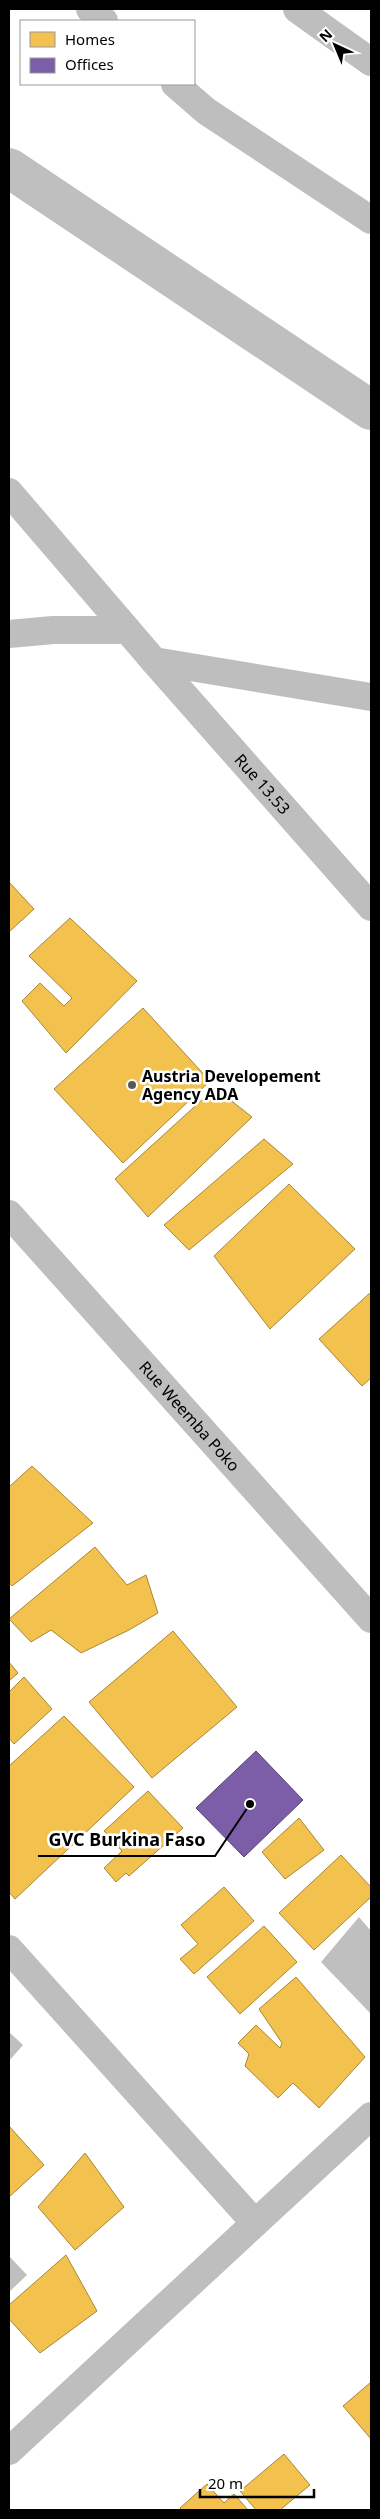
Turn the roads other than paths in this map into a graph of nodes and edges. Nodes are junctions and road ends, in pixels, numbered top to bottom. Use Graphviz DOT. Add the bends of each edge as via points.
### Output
graph roads {
  1 [pos="90,9"];
  2 [pos="297,9"];
  3 [pos="103,20"];
  4 [pos="371,62"];
  5 [pos="176,85"];
  6 [pos="371,220"];
  7 [pos="9,492"];
  8 [pos="127,630"];
  9 [pos="9,634"];
  10 [pos="154,661"];
  11 [pos="371,697"];
  12 [pos="371,907"];
  13 [pos="9,1214"];
  14 [pos="371,1619"];
  15 [pos="9,1948"];
  16 [pos="371,2116"];
  17 [pos="254,2222"];
  18 [pos="9,2451"];
  1 -- 3 [label="street"];
  2 -- 4 [label="street"];
  5 -- 6 [label="street" via="206,111"];
  7 -- 8 [label="street, Rue 13.53"];
  8 -- 9 [label="street" via="53,630"];
  8 -- 10 [label="street, Rue 13.53"];
  10 -- 11 [label="street"];
  10 -- 12 [label="street, Rue 13.53"];
  13 -- 14 [label="street, Rue Weemba Poko"];
  15 -- 17 [label="street"];
  16 -- 17 [label="street"];
  17 -- 18 [label="street"];
}
